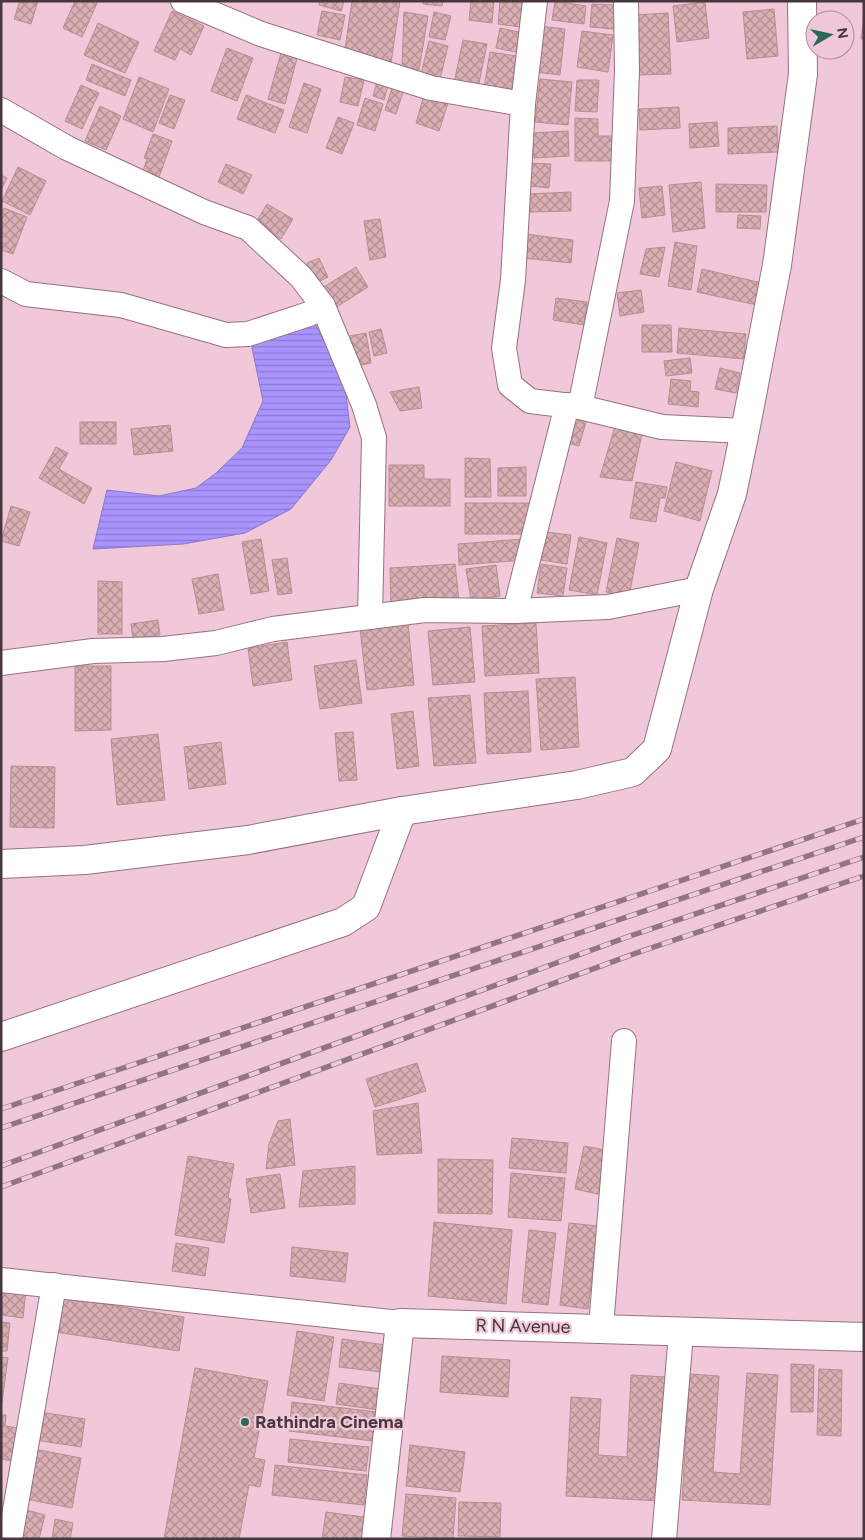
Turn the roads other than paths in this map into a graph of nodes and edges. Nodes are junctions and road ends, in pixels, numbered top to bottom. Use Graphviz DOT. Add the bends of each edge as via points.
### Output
graph roads {
  1 [pos="183,1"];
  2 [pos="535,1"];
  3 [pos="626,1"];
  4 [pos="802,1"];
  5 [pos="523,104"];
  6 [pos="1,110"];
  7 [pos="1,281"];
  8 [pos="316,310"];
  9 [pos="574,406"];
  10 [pos="746,431"];
  11 [pos="699,589"];
  12 [pos="515,610"];
  13 [pos="370,618"];
  14 [pos="1,663"];
  15 [pos="402,811"];
  16 [pos="1,864"];
  17 [pos="1,1036"];
  18 [pos="624,1040"];
  19 [pos="1,1280"];
  20 [pos="54,1285"];
  21 [pos="400,1323"];
  22 [pos="601,1327"];
  23 [pos="681,1333"];
  24 [pos="864,1337"];
  25 [pos="10,1539"];
  26 [pos="376,1539"];
  27 [pos="664,1539"];
  28 [pos="669,1539"];
  1 -- 5 [label="street" via="261,34 422,85"];
  2 -- 5 [label="street"];
  3 -- 9 [label="street" via="622,200"];
  4 -- 10 [label="street" via="803,74 777,265"];
  5 -- 9 [label="street" via="513,280 504,348 510,385 530,401"];
  6 -- 8 [label="street" via="66,148 204,212 248,228 301,277"];
  7 -- 8 [label="street" via="26,294 121,305 226,335 248,334"];
  8 -- 13 [label="street" via="364,404 374,438"];
  9 -- 10 [label="street" via="662,427"];
  9 -- 12 [label="street"];
  10 -- 11 [label="street" via="732,494"];
  11 -- 12 [label="street" via="608,607"];
  11 -- 15 [label="street" via="658,749 633,772 577,785"];
  12 -- 13 [label="street" via="425,610"];
  13 -- 14 [label="street" via="273,630 207,644 163,649 93,650"];
  15 -- 16 [label="street" via="248,840 85,860"];
  15 -- 17 [label="street" via="366,907 343,922"];
  18 -- 22 [label="street"];
  19 -- 20 [label="street"];
  20 -- 21 [label="street"];
  20 -- 25 [label="street"];
  21 -- 22 [label="street, R N Avenue"];
  21 -- 26 [label="street"];
  22 -- 23 [label="street, R N Avenue"];
  23 -- 24 [label="street, R N Avenue"];
  23 -- 27 [label="street"];
  27 -- 28 [label="street"];
}
